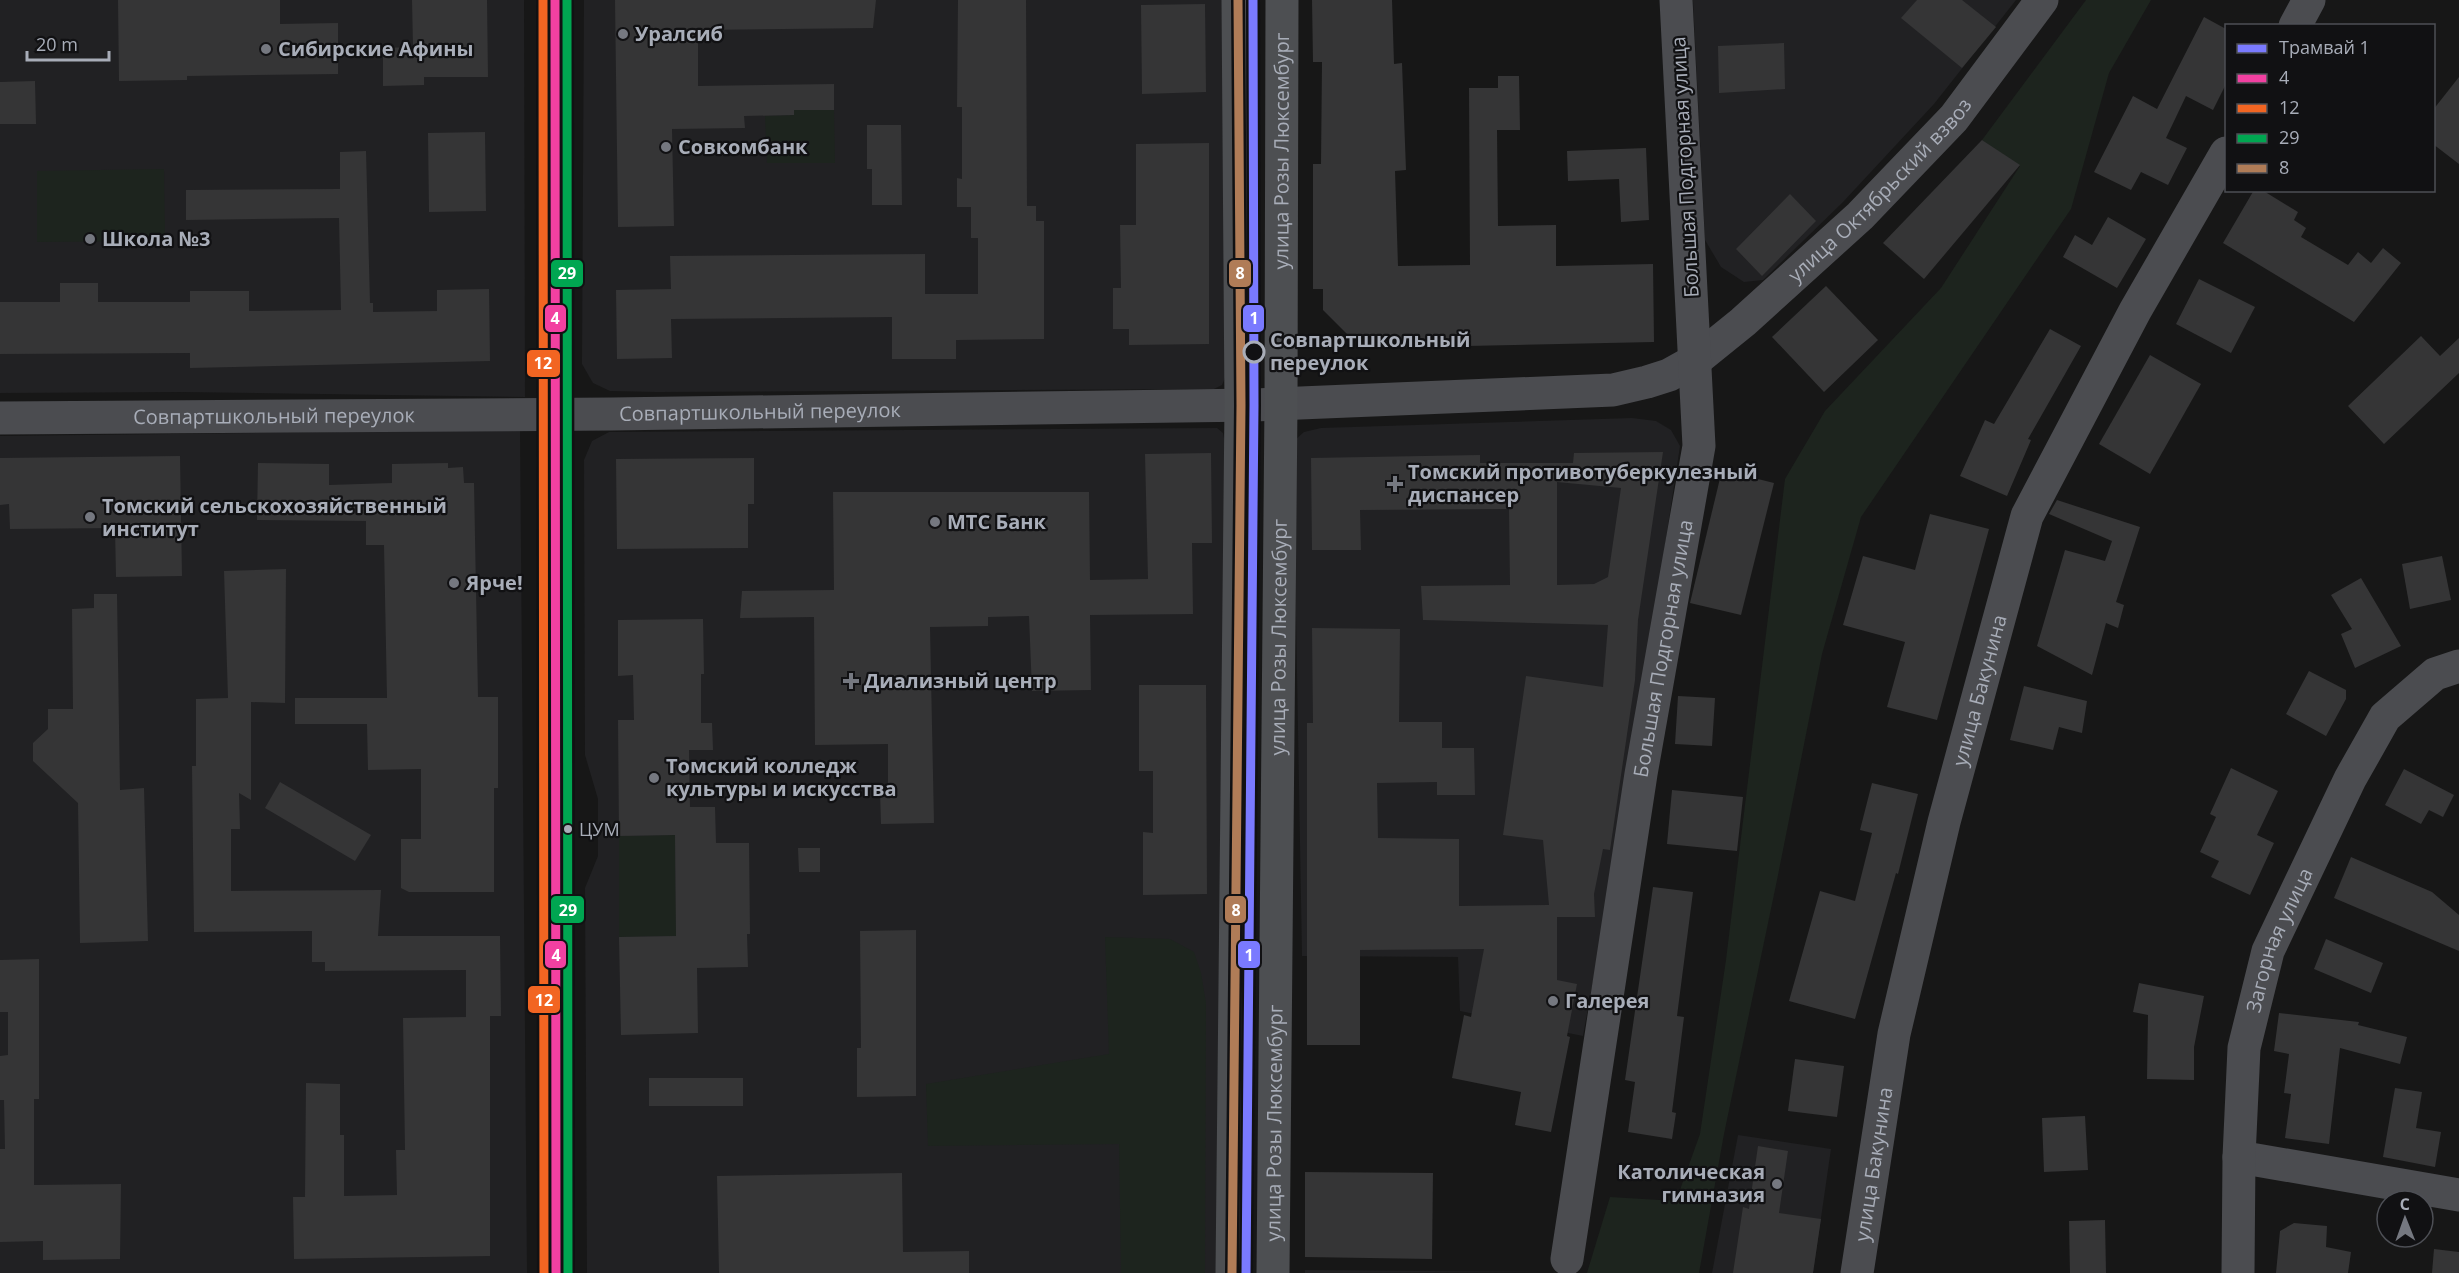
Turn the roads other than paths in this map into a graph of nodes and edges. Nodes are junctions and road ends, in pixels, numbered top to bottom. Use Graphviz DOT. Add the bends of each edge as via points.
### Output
graph roads {
  1 [pos="555,0"];
  2 [pos="1238,0"];
  3 [pos="1282,0"];
  4 [pos="1676,0"];
  5 [pos="2042,0"];
  6 [pos="2309,0"];
  7 [pos="2296,24"];
  8 [pos="2225,155"];
  9 [pos="1696,360"];
  10 [pos="1281,404"];
  11 [pos="1241,405"];
  12 [pos="555,415"];
  13 [pos="0,418"];
  14 [pos="2459,666"];
  15 [pos="2239,1157"];
  16 [pos="2459,1195"];
  17 [pos="1567,1259"];
  18 [pos="556,1273"];
  19 [pos="1232,1273"];
  20 [pos="1273,1273"];
  21 [pos="1857,1273"];
  22 [pos="2238,1273"];
  1 -- 12 [label="main road"];
  2 -- 11 [label="main road, улица Розы Люксембург"];
  3 -- 10 [label="main road, улица Розы Люксембург"];
  4 -- 9 [label="street, Большая Подгорная улица"];
  5 -- 9 [label="street, улица Октябрьский взвоз" via="1954,118 1860,216"];
  6 -- 7 [label="street"];
  8 -- 21 [label="street, улица Бакунина" via="2135,311 2027,516 1944,822 1894,1034"];
  9 -- 10 [label="street, Совпартшкольный переулок" via="1669,375 1613,390"];
  9 -- 17 [label="street, Большая Подгорная улица" via="1699,446 1641,774"];
  10 -- 11 [label="street, Совпартшкольный переулок"];
  10 -- 20 [label="main road, улица Розы Люксембург"];
  11 -- 12 [label="street, Совпартшкольный переулок"];
  11 -- 19 [label="main road, улица Розы Люксембург"];
  12 -- 13 [label="street, Совпартшкольный переулок"];
  12 -- 18 [label="main road"];
  14 -- 15 [label="street, Загорная улица" via="2435,674 2385,717 2350,779 2268,951 2244,1048"];
  15 -- 16 [label="street"];
  15 -- 22 [label="street, Загорная улица"];
}
